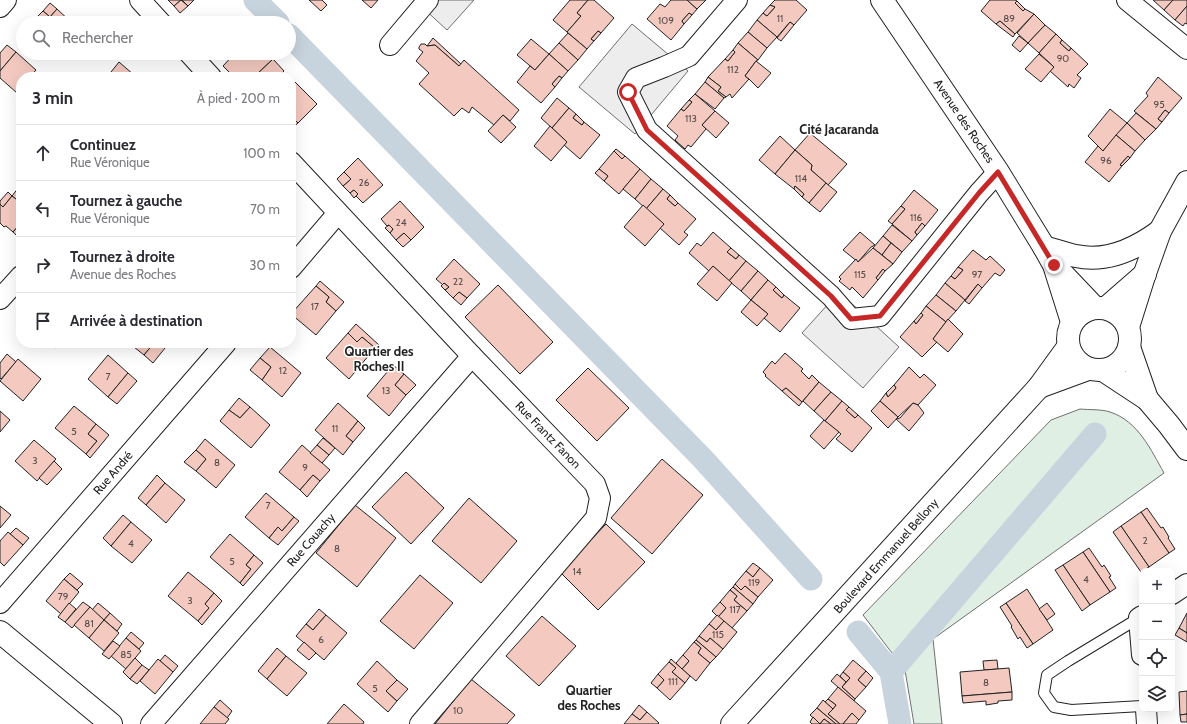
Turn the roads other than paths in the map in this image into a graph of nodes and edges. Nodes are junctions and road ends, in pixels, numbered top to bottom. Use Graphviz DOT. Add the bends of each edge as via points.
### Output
graph roads {
  1 [pos="6,0"];
  2 [pos="140,0"];
  3 [pos="428,0"];
  4 [pos="737,0"];
  5 [pos="882,0"];
  6 [pos="1127,0"];
  7 [pos="0,7"];
  8 [pos="155,16"];
  9 [pos="390,45"];
  10 [pos="1187,49"];
  11 [pos="195,60"];
  12 [pos="205,72"];
  13 [pos="296,167"];
  14 [pos="998,172"];
  15 [pos="1187,182"];
  16 [pos="338,213"];
  17 [pos="1160,231"];
  18 [pos="1044,247"];
  19 [pos="296,262"];
  20 [pos="1054,265"];
  21 [pos="1145,274"];
  22 [pos="16,281"];
  23 [pos="0,299"];
  24 [pos="1100,308"];
  25 [pos="1072,322"];
  26 [pos="1128,337"];
  27 [pos="1068,347"];
  28 [pos="222,348"];
  29 [pos="472,356"];
  30 [pos="1096,370"];
  31 [pos="1039,387"];
  32 [pos="1147,399"];
  33 [pos="1187,449"];
  34 [pos="1187,584"];
  35 [pos="1175,592"];
  36 [pos="0,603"];
  37 [pos="1139,618"];
  38 [pos="0,632"];
  39 [pos="1139,706"];
  40 [pos="1146,712"];
  41 [pos="111,724"];
  42 [pos="151,724"];
  43 [pos="420,724"];
  44 [pos="732,724"];
  45 [pos="1147,724"];
  1 -- 7 [label="street"];
  2 -- 8 [label="street"];
  3 -- 9 [label="street"];
  4 -- 14 [label="street" via="689,56 636,78 628,92 647,130 831,296 851,319 880,316"];
  5 -- 14 [label="street, Avenue des Roches"];
  6 -- 10 [label="street"];
  11 -- 12 [label="street"];
  13 -- 16 [label="street, Rue Frantz Fanon"];
  14 -- 18 [label="street, Avenue des Roches"];
  15 -- 17 [label="street"];
  16 -- 19 [label="street"];
  16 -- 29 [label="street, Rue Frantz Fanon"];
  17 -- 18 [label="street" via="1130,250 1107,256 1078,257"];
  17 -- 21 [label="street"];
  18 -- 20 [label="street, Avenue des Roches"];
  20 -- 24 [label="street, Avenue des Roches"];
  20 -- 25 [label="street, Avenue des Roches"];
  21 -- 24 [label="street"];
  21 -- 26 [label="street"];
  22 -- 23 [label="street"];
  24 -- 25 [label="street" via="1082,312"];
  24 -- 26 [label="street" via="1115,312 1123,319"];
  25 -- 27 [label="street" via="1068,334"];
  26 -- 30 [label="street" via="1126,355 1120,362 1112,368"];
  26 -- 32 [label="street"];
  27 -- 30 [label="street" via="1081,366"];
  27 -- 31 [label="street, Boulevard Emmanuel Bellony"];
  28 -- 36 [label="street, Rue André"];
  29 -- 42 [label="street, Rue Couachy"];
  29 -- 43 [label="street, Rue Frantz Fanon" via="595,484 600,498 596,518"];
  30 -- 31 [label="street, Boulevard Emmanuel Bellony"];
  30 -- 32 [label="street"];
  31 -- 44 [label="street, Boulevard Emmanuel Bellony"];
  32 -- 33 [label="street"];
  34 -- 35 [label="street"];
  37 -- 39 [label="lane" via="1047,675 1044,693 1054,707 1071,710"];
  38 -- 41 [label="street"];
  40 -- 45 [label="street"];
}
